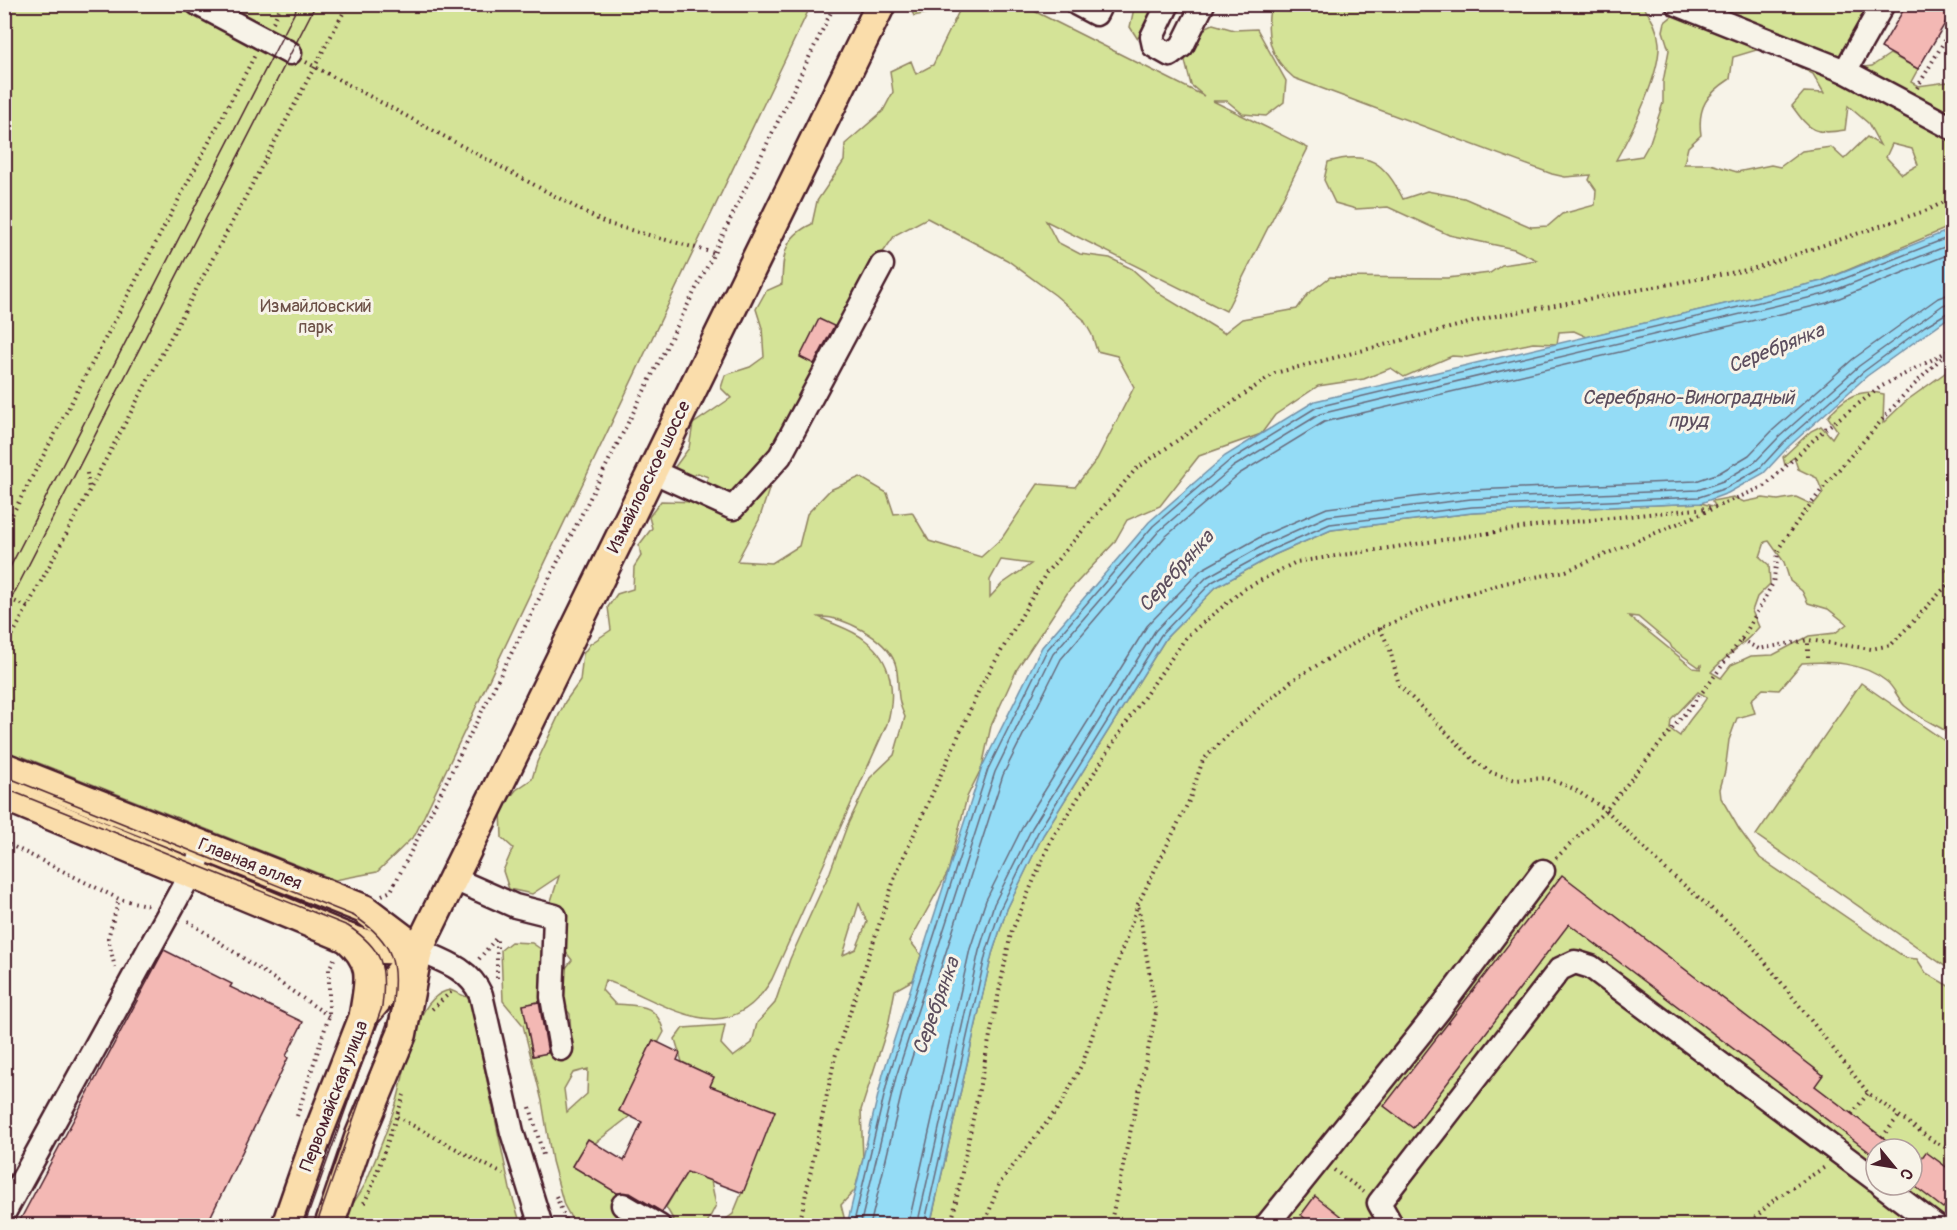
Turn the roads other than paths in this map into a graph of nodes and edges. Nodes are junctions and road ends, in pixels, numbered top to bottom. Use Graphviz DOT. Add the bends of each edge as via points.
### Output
graph roads {
  1 [pos="198,4"];
  2 [pos="881,4"];
  3 [pos="1077,4"];
  4 [pos="1101,4"];
  5 [pos="1168,4"];
  6 [pos="1203,4"];
  7 [pos="1677,4"];
  8 [pos="1883,4"];
  9 [pos="290,53"];
  10 [pos="1845,71"];
  11 [pos="1953,128"];
  12 [pos="882,265"];
  13 [pos="652,471"];
  14 [pos="4,767"];
  15 [pos="4,796"];
  16 [pos="205,846"];
  17 [pos="1543,871"];
  18 [pos="191,874"];
  19 [pos="452,878"];
  20 [pos="343,943"];
  21 [pos="418,950"];
  22 [pos="363,1016"];
  23 [pos="561,1049"];
  24 [pos="1864,1171"];
  25 [pos="1898,1197"];
  26 [pos="623,1205"];
  27 [pos="4,1213"];
  28 [pos="286,1226"];
  29 [pos="329,1226"];
  30 [pos="542,1226"];
  31 [pos="659,1226"];
  32 [pos="1266,1226"];
  33 [pos="1392,1226"];
  34 [pos="1936,1226"];
  1 -- 9 [label="street"];
  2 -- 13 [label="main road, Измайловское шоссе"];
  3 -- 4 [label="street" via="1096,14"];
  5 -- 6 [label="street" via="1152,37 1154,46 1170,55 1182,46"];
  7 -- 10 [label="street"];
  8 -- 10 [label="street"];
  10 -- 11 [label="street"];
  12 -- 13 [label="street" via="780,456 733,508"];
  13 -- 19 [label="main road, Измайловское шоссе"];
  14 -- 16 [label="main road, Главная аллея"];
  15 -- 18 [label="main road, Главная аллея"];
  16 -- 18 [label="street"];
  16 -- 21 [label="main road, Главная аллея" via="364,909"];
  17 -- 32 [label="street" via="1440,1009"];
  18 -- 20 [label="main road, Главная аллея"];
  18 -- 27 [label="street"];
  19 -- 21 [label="main road, Измайловское шоссе"];
  19 -- 23 [label="street" via="515,906 555,916 552,997"];
  20 -- 21 [label="main road, Главная аллея"];
  20 -- 22 [label="main road, Главная аллея" via="361,951 369,973"];
  21 -- 22 [label="main road, Первомайская улица"];
  21 -- 29 [label="main road" via="402,1034 360,1135"];
  21 -- 30 [label="street" via="457,967 476,983 527,1187"];
  22 -- 28 [label="main road, Первомайская улица"];
  24 -- 33 [label="street" via="1591,967 1575,962 1560,969 1379,1203"];
  25 -- 34 [label="street"];
  26 -- 31 [label="street"];
}
